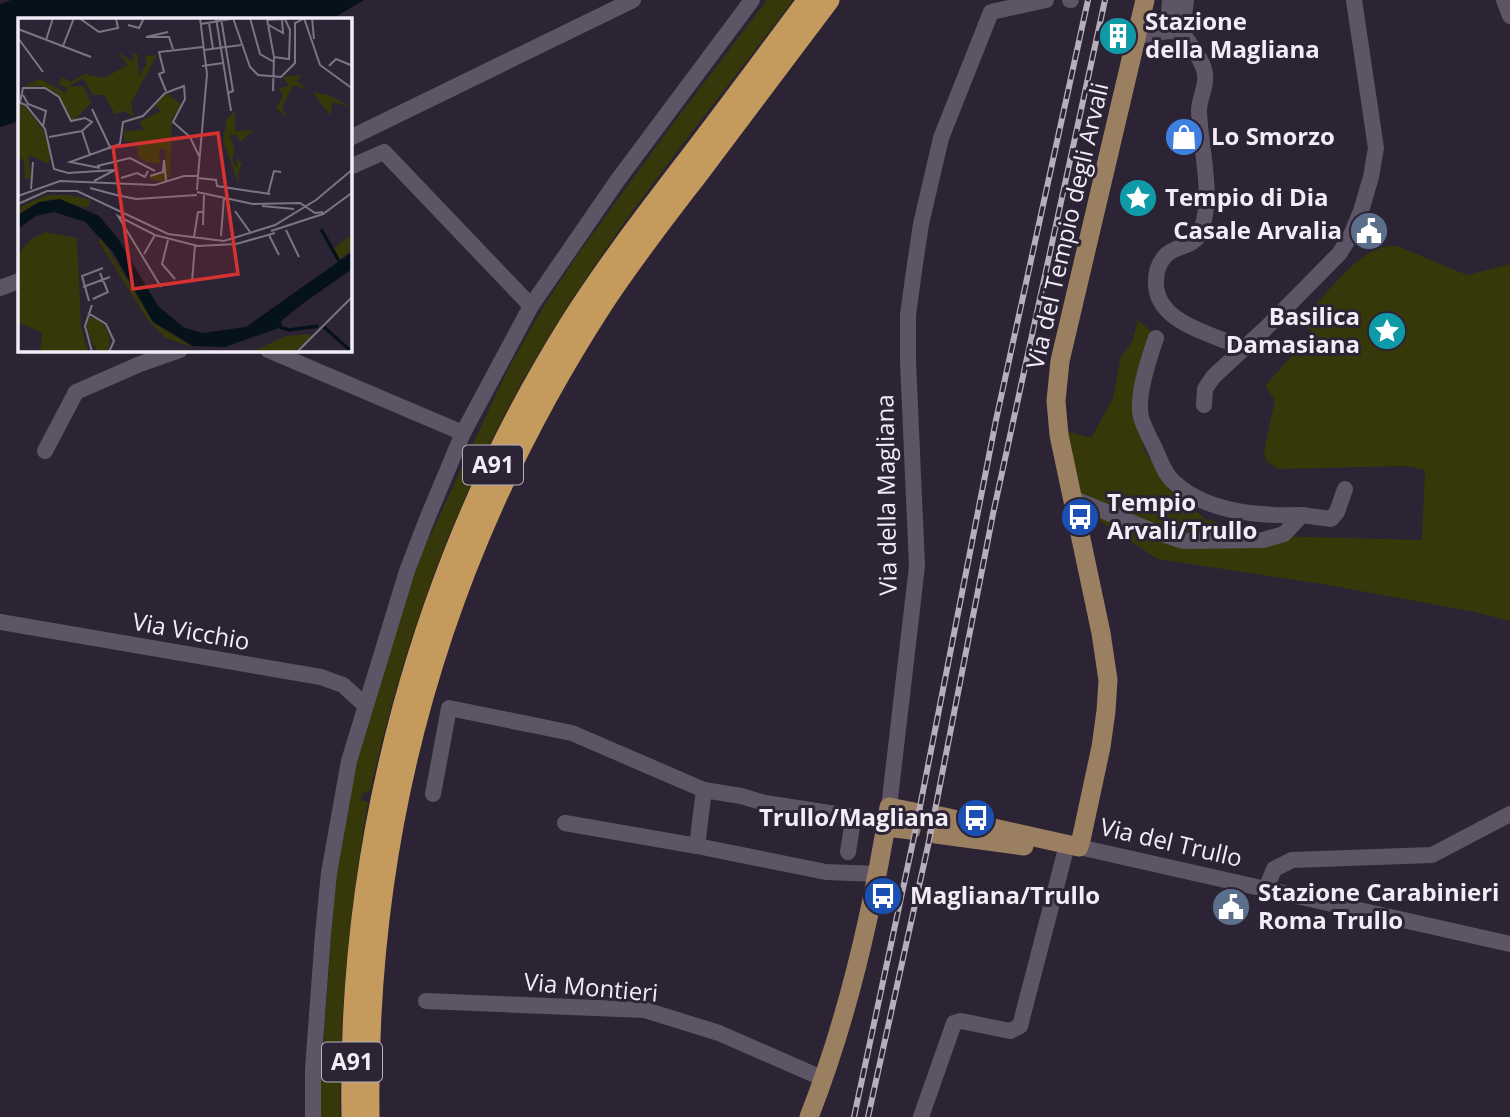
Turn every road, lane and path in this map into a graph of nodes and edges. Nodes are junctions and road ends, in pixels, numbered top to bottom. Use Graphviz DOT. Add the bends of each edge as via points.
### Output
graph roads {
  1 [pos="633,0"];
  2 [pos="752,0"];
  3 [pos="808,0"];
  4 [pos="829,0"];
  5 [pos="1046,0"];
  6 [pos="1134,0"];
  7 [pos="1145,0"];
  8 [pos="1170,0"];
  9 [pos="1186,0"];
  10 [pos="1354,0"];
  11 [pos="1504,0"];
  12 [pos="993,6"];
  13 [pos="1510,16"];
  14 [pos="1175,31"];
  15 [pos="1138,32"];
  16 [pos="352,137"];
  17 [pos="352,166"];
  18 [pos="18,281"];
  19 [pos="0,288"];
  20 [pos="531,306"];
  21 [pos="1156,338"];
  22 [pos="1243,348"];
  23 [pos="174,352"];
  24 [pos="273,352"];
  25 [pos="1204,405"];
  26 [pos="463,433"];
  27 [pos="45,452"];
  28 [pos="1345,489"];
  29 [pos="1072,498"];
  30 [pos="1302,514"];
  31 [pos="0,622"];
  32 [pos="365,705"];
  33 [pos="704,790"];
  34 [pos="432,794"];
  35 [pos="889,807"];
  36 [pos="1510,814"];
  37 [pos="565,823"];
  38 [pos="938,825"];
  39 [pos="886,827"];
  40 [pos="697,846"];
  41 [pos="1073,846"];
  42 [pos="848,852"];
  43 [pos="878,874"];
  44 [pos="1266,889"];
  45 [pos="1510,944"];
  46 [pos="426,1000"];
  47 [pos="824,1079"];
  48 [pos="313,1117"];
  49 [pos="352,1117"];
  50 [pos="369,1117"];
  51 [pos="808,1117"];
  52 [pos="921,1117"];
  1 -- 16 [label="street"];
  2 -- 20 [label="street"];
  3 -- 49 [label="highway, A91" via="579,310 520,410 467,521 408,690 374,830 356,972"];
  4 -- 50 [label="highway, A91" via="605,301 533,421 482,530 425,690 390,834 372,984"];
  5 -- 12 [label="street, Via della Magliana"];
  6 -- 15 [label="main road"];
  7 -- 15 [label="main road"];
  8 -- 14 [label="street"];
  9 -- 14 [label="street"];
  10 -- 22 [label="street" via="1376,148 1365,201 1339,254"];
  11 -- 13 [label="street"];
  12 -- 35 [label="street, Via della Magliana" via="940,138 914,271 908,361 917,566"];
  14 -- 15 [label="street"];
  14 -- 22 [label="street" via="1202,65 1205,77 1199,108 1207,166 1200,233 1161,262 1156,273 1158,299 1183,323"];
  15 -- 29 [label="main road, Via del Tempio degli Arvali" via="1060,361 1056,417"];
  17 -- 20 [label="street" via="384,152"];
  18 -- 19 [label="street"];
  20 -- 26 [label="street"];
  21 -- 30 [label="street" via="1144,374 1140,415 1173,482 1194,498 1231,510"];
  22 -- 25 [label="street" via="1208,383"];
  23 -- 27 [label="street" via="76,392"];
  24 -- 26 [label="street"];
  26 -- 32 [label="street" via="407,571"];
  28 -- 30 [label="street" via="1331,519"];
  29 -- 30 [label="street" via="1183,541 1263,540 1284,534"];
  29 -- 41 [label="main road, Via del Tempio degli Arvali" via="1108,680 1101,747"];
  31 -- 32 [label="street, Via Vicchio" via="321,677 343,685"];
  32 -- 48 [label="street" via="349,761 330,873 317,994"];
  33 -- 34 [label="street" via="572,733 449,708"];
  33 -- 40 [label="street"];
  33 -- 42 [label="street" via="849,816 853,820"];
  35 -- 39 [label="main road, Via della Magliana"];
  35 -- 39 [label="main road" via="912,821"];
  36 -- 44 [label="street" via="1432,855 1292,860 1274,869"];
  37 -- 40 [label="street"];
  38 -- 41 [label="main road, Via del Trullo"];
  39 -- 43 [label="main road, Via della Magliana"];
  40 -- 43 [label="street" via="826,872"];
  41 -- 44 [label="street, Via del Trullo"];
  41 -- 52 [label="street" via="1020,1026 1010,1031 954,1023"];
  43 -- 47 [label="main road, Via della Magliana" via="847,1006"];
  44 -- 45 [label="street, Via del Trullo"];
  46 -- 47 [label="street, Via Montieri" via="645,1010 719,1033"];
  47 -- 51 [label="main road, Via della Magliana"];
}
